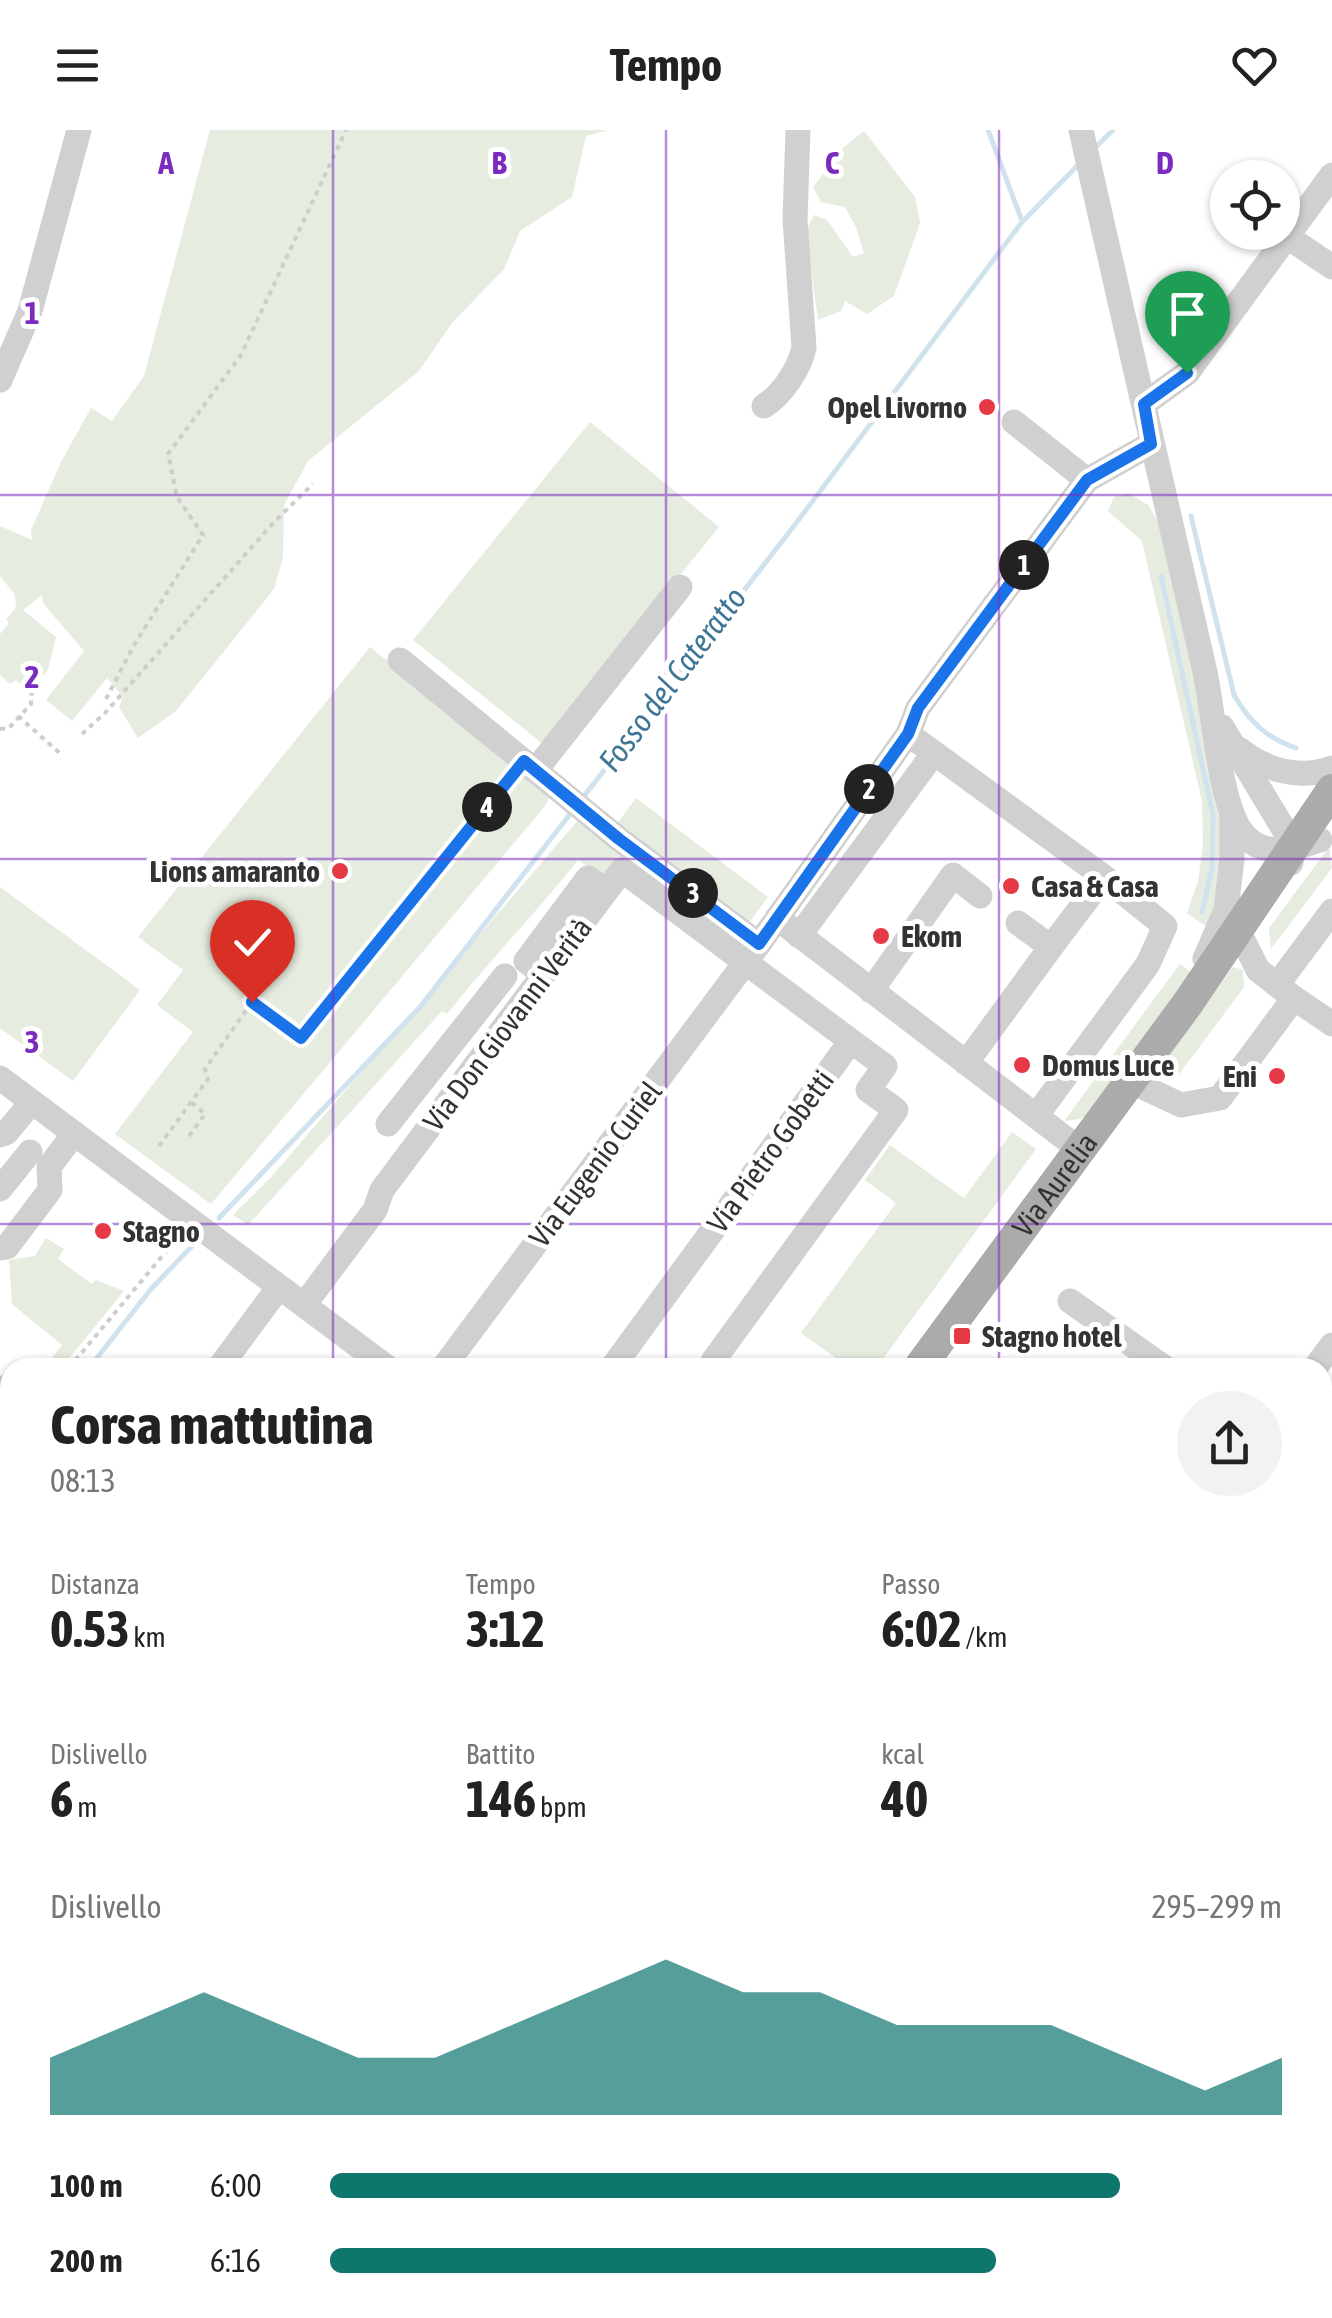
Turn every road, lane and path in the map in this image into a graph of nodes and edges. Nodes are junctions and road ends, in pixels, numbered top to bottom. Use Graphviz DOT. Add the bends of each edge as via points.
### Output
graph roads {
  1 [pos="79,130"];
  2 [pos="346,130"];
  3 [pos="798,130"];
  4 [pos="1082,132"];
  5 [pos="1332,175"];
  6 [pos="1300,219"];
  7 [pos="1300,245"];
  8 [pos="1278,250"];
  9 [pos="1332,268"];
  10 [pos="0,380"];
  11 [pos="1144,404"];
  12 [pos="764,406"];
  13 [pos="1014,422"];
  14 [pos="1151,444"];
  15 [pos="1087,480"];
  16 [pos="313,484"];
  17 [pos="680,587"];
  18 [pos="400,660"];
  19 [pos="32,688"];
  20 [pos="106,699"];
  21 [pos="1214,714"];
  22 [pos="19,716"];
  23 [pos="0,729"];
  24 [pos="82,734"];
  25 [pos="908,734"];
  26 [pos="1229,738"];
  27 [pos="934,753"];
  28 [pos="62,755"];
  29 [pos="530,766"];
  30 [pos="1332,768"];
  31 [pos="1332,790"];
  32 [pos="1232,814"];
  33 [pos="1314,838"];
  34 [pos="1104,877"];
  35 [pos="980,896"];
  36 [pos="1332,911"];
  37 [pos="777,918"];
  38 [pos="1018,923"];
  39 [pos="799,936"];
  40 [pos="1244,942"];
  41 [pos="1051,948"];
  42 [pos="753,952"];
  43 [pos="506,976"];
  44 [pos="871,991"];
  45 [pos="1286,992"];
  46 [pos="1188,1003"];
  47 [pos="1328,1023"];
  48 [pos="851,1041"];
  49 [pos="453,1043"];
  50 [pos="478,1062"];
  51 [pos="966,1063"];
  52 [pos="0,1078"];
  53 [pos="1130,1082"];
  54 [pos="191,1102"];
  55 [pos="41,1109"];
  56 [pos="1036,1116"];
  57 [pos="388,1124"];
  58 [pos="74,1134"];
  59 [pos="0,1135"];
  60 [pos="189,1136"];
  61 [pos="159,1146"];
  62 [pos="1080,1149"];
  63 [pos="0,1190"];
  64 [pos="183,1231"];
  65 [pos="0,1248"];
  66 [pos="279,1286"];
  67 [pos="1070,1301"];
  68 [pos="304,1304"];
  69 [pos="77,1358"];
  70 [pos="225,1358"];
  71 [pos="375,1358"];
  72 [pos="451,1358"];
  73 [pos="619,1358"];
  74 [pos="716,1358"];
  75 [pos="926,1358"];
  76 [pos="1128,1358"];
  1 -- 10 [label="street" via="30,311"];
  2 -- 20 [label="path" via="241,355 168,454 178,498 203,535"];
  3 -- 12 [label="street" via="804,348 800,363"];
  4 -- 11 [label="street"];
  5 -- 6 [label="street"];
  7 -- 9 [label="street"];
  8 -- 11 [label="street" via="1187,373"];
  11 -- 14 [label="street"];
  13 -- 15 [label="street"];
  14 -- 15 [label="street"];
  14 -- 21 [label="street"];
  15 -- 25 [label="street, Via Eugenio Curiel" via="918,708"];
  16 -- 24 [label="path"];
  17 -- 29 [label="street"];
  18 -- 29 [label="street"];
  19 -- 22 [label="path" via="32,704"];
  21 -- 26 [label="street"];
  21 -- 32 [label="street"];
  22 -- 23 [label="path"];
  22 -- 28 [label="path"];
  25 -- 27 [label="street"];
  25 -- 37 [label="street, Via Eugenio Curiel"];
  26 -- 30 [label="street" via="1269,768"];
  26 -- 33 [label="street" via="1288,836"];
  27 -- 34 [label="street"];
  27 -- 39 [label="street"];
  29 -- 42 [label="street"];
  29 -- 54 [label="path" via="301,1038 252,1002 205,1069 208,1079"];
  31 -- 33 [label="main road, Via Aurelia"];
  32 -- 33 [label="street" via="1250,840 1278,852"];
  32 -- 46 [label="street" via="1226,910"];
  33 -- 40 [label="main road, Via Aurelia"];
  33 -- 46 [label="main road, Via Aurelia"];
  34 -- 41 [label="street"];
  34 -- 56 [label="street" via="1165,926 1148,964"];
  35 -- 44 [label="street" via="953,875"];
  36 -- 45 [label="street"];
  37 -- 39 [label="street"];
  37 -- 42 [label="street, Via Eugenio Curiel"];
  38 -- 41 [label="street"];
  39 -- 44 [label="street"];
  40 -- 45 [label="street" via="1258,970"];
  40 -- 46 [label="main road, Via Aurelia"];
  41 -- 51 [label="street"];
  42 -- 48 [label="street, Via Pietro Gobetti"];
  42 -- 50 [label="street, Via Don Giovanni Verità" via="622,870"];
  42 -- 72 [label="street, Via Eugenio Curiel"];
  43 -- 49 [label="street"];
  44 -- 51 [label="street"];
  45 -- 47 [label="street"];
  45 -- 53 [label="street" via="1220,1098 1181,1105"];
  46 -- 53 [label="main road, Via Aurelia"];
  48 -- 73 [label="street, Via Pietro Gobetti"];
  48 -- 74 [label="street" via="885,1066 868,1090 896,1110"];
  49 -- 50 [label="street"];
  49 -- 57 [label="street"];
  50 -- 68 [label="street, Via Don Giovanni Verità"];
  51 -- 56 [label="street"];
  52 -- 55 [label="street"];
  53 -- 62 [label="main road, Via Aurelia"];
  54 -- 60 [label="path" via="205,1114"];
  54 -- 61 [label="path"];
  55 -- 58 [label="street"];
  55 -- 59 [label="street"];
  55 -- 63 [label="street" via="27,1150"];
  56 -- 62 [label="street"];
  58 -- 65 [label="street" via="49,1167 50,1190 8,1247"];
  58 -- 66 [label="street"];
  62 -- 75 [label="main road, Via Aurelia"];
  64 -- 69 [label="path"];
  66 -- 68 [label="street"];
  66 -- 70 [label="street"];
  67 -- 76 [label="street"];
  68 -- 71 [label="street"];
}
